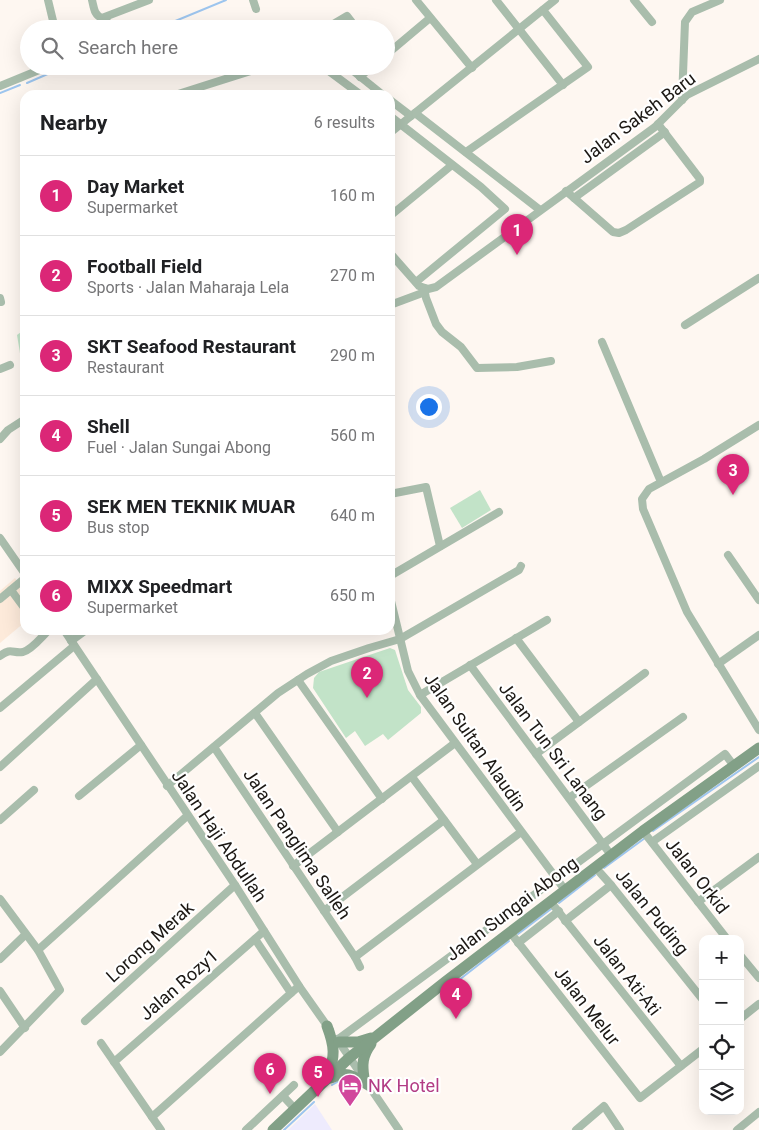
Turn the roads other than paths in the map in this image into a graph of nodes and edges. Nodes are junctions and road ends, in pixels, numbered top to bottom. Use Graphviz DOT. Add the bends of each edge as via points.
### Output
graph roads {
  1 [pos="48,0"];
  2 [pos="92,0"];
  3 [pos="149,0"];
  4 [pos="253,0"];
  5 [pos="416,0"];
  6 [pos="496,0"];
  7 [pos="555,0"];
  8 [pos="634,0"];
  9 [pos="720,0"];
  10 [pos="256,9"];
  11 [pos="543,10"];
  12 [pos="108,17"];
  13 [pos="430,18"];
  14 [pos="52,20"];
  15 [pos="107,20"];
  16 [pos="340,20"];
  17 [pos="350,20"];
  18 [pos="652,22"];
  19 [pos="520,29"];
  20 [pos="395,47"];
  21 [pos="759,59"];
  22 [pos="472,68"];
  23 [pos="27,75"];
  24 [pos="244,75"];
  25 [pos="334,75"];
  26 [pos="358,75"];
  27 [pos="360,77"];
  28 [pos="563,85"];
  29 [pos="0,86"];
  30 [pos="206,90"];
  31 [pos="354,90"];
  32 [pos="377,90"];
  33 [pos="682,100"];
  34 [pos="395,103"];
  35 [pos="413,115"];
  36 [pos="395,120"];
  37 [pos="401,124"];
  38 [pos="658,124"];
  39 [pos="395,129"];
  40 [pos="665,132"];
  41 [pos="466,152"];
  42 [pos="452,165"];
  43 [pos="566,191"];
  44 [pos="574,198"];
  45 [pos="540,210"];
  46 [pos="395,212"];
  47 [pos="395,258"];
  48 [pos="759,278"];
  49 [pos="421,287"];
  50 [pos="395,302"];
  51 [pos="685,325"];
  52 [pos="602,342"];
  53 [pos="551,361"];
  54 [pos="10,365"];
  55 [pos="0,369"];
  56 [pos="20,422"];
  57 [pos="759,424"];
  58 [pos="0,439"];
  59 [pos="661,482"];
  60 [pos="395,493"];
  61 [pos="499,512"];
  62 [pos="0,538"];
  63 [pos="440,546"];
  64 [pos="728,556"];
  65 [pos="521,566"];
  66 [pos="20,568"];
  67 [pos="395,573"];
  68 [pos="20,581"];
  69 [pos="11,590"];
  70 [pos="0,600"];
  71 [pos="759,600"];
  72 [pos="20,602"];
  73 [pos="395,618"];
  74 [pos="547,620"];
  75 [pos="44,635"];
  76 [pos="67,635"];
  77 [pos="81,635"];
  78 [pos="759,635"];
  79 [pos="516,638"];
  80 [pos="400,639"];
  81 [pos="73,644"];
  82 [pos="0,656"];
  83 [pos="718,664"];
  84 [pos="470,665"];
  85 [pos="645,673"];
  86 [pos="97,679"];
  87 [pos="298,680"];
  88 [pos="420,695"];
  89 [pos="0,708"];
  90 [pos="255,713"];
  91 [pos="682,717"];
  92 [pos="579,722"];
  93 [pos="758,724"];
  94 [pos="455,743"];
  95 [pos="141,745"];
  96 [pos="214,747"];
  97 [pos="759,748"];
  98 [pos="536,754"];
  99 [pos="734,766"];
  100 [pos="759,766"];
  101 [pos="0,767"];
  102 [pos="412,777"];
  103 [pos="168,786"];
  104 [pos="34,790"];
  105 [pos="79,796"];
  106 [pos="569,798"];
  107 [pos="382,799"];
  108 [pos="188,816"];
  109 [pos="0,820"];
  110 [pos="444,820"];
  111 [pos="643,831"];
  112 [pos="338,832"];
  113 [pos="521,832"];
  114 [pos="652,842"];
  115 [pos="603,844"];
  116 [pos="611,855"];
  117 [pos="759,857"];
  118 [pos="478,864"];
  119 [pos="293,866"];
  120 [pos="595,867"];
  121 [pos="556,878"];
  122 [pos="235,885"];
  123 [pos="611,885"];
  124 [pos="565,890"];
  125 [pos="0,899"];
  126 [pos="550,902"];
  127 [pos="698,902"];
  128 [pos="324,911"];
  129 [pos="558,911"];
  130 [pos="565,920"];
  131 [pos="264,931"];
  132 [pos="510,932"];
  133 [pos="25,935"];
  134 [pos="724,935"];
  135 [pos="255,939"];
  136 [pos="518,943"];
  137 [pos="38,950"];
  138 [pos="355,956"];
  139 [pos="744,958"];
  140 [pos="0,959"];
  141 [pos="360,966"];
  142 [pos="756,967"];
  143 [pos="759,978"];
  144 [pos="299,986"];
  145 [pos="0,991"];
  146 [pos="291,993"];
  147 [pos="699,995"];
  148 [pos="759,1004"];
  149 [pos="744,1016"];
  150 [pos="84,1021"];
  151 [pos="327,1026"];
  152 [pos="25,1028"];
  153 [pos="377,1036"];
  154 [pos="338,1041"];
  155 [pos="101,1043"];
  156 [pos="0,1052"];
  157 [pos="699,1052"];
  158 [pos="349,1058"];
  159 [pos="114,1062"];
  160 [pos="681,1066"];
  161 [pos="327,1078"];
  162 [pos="367,1082"];
  163 [pos="294,1085"];
  164 [pos="283,1096"];
  165 [pos="295,1109"];
  166 [pos="759,1112"];
  167 [pos="152,1117"];
  168 [pos="160,1130"];
  169 [pos="246,1130"];
  170 [pos="273,1130"];
  171 [pos="399,1130"];
  172 [pos="576,1130"];
  173 [pos="620,1130"];
  174 [pos="737,1130"];
  1 -- 14 [label="street"];
  2 -- 12 [label="street" via="98,16"];
  3 -- 12 [label="street"];
  4 -- 10 [label="street"];
  5 -- 13 [label="street"];
  6 -- 19 [label="street"];
  7 -- 11 [label="street"];
  8 -- 18 [label="street"];
  9 -- 33 [label="street" via="692,12 685,22"];
  11 -- 19 [label="street"];
  11 -- 28 [label="street" via="588,65"];
  12 -- 15 [label="street"];
  13 -- 20 [label="street"];
  13 -- 22 [label="street"];
  16 -- 17 [label="street" via="347,16"];
  19 -- 22 [label="street"];
  19 -- 28 [label="street"];
  21 -- 33 [label="street, Jalan Sakeh Baru" via="687,94"];
  22 -- 35 [label="street"];
  23 -- 29 [label="street"];
  24 -- 30 [label="street"];
  25 -- 31 [label="street"];
  26 -- 27 [label="street"];
  27 -- 32 [label="street"];
  28 -- 41 [label="street"];
  33 -- 38 [label="street, Jalan Sakeh Baru"];
  34 -- 35 [label="street"];
  35 -- 37 [label="street"];
  35 -- 41 [label="street"];
  36 -- 37 [label="street"];
  37 -- 39 [label="street"];
  37 -- 42 [label="street"];
  38 -- 40 [label="street"];
  38 -- 43 [label="street, Jalan Sakeh Baru"];
  40 -- 44 [label="street"];
  40 -- 44 [label="street" via="700,182 619,233 613,232"];
  41 -- 45 [label="street"];
  42 -- 46 [label="street"];
  42 -- 49 [label="street" via="505,210"];
  43 -- 44 [label="street"];
  43 -- 45 [label="street, Jalan Sakeh Baru"];
  45 -- 49 [label="street, Jalan Sakeh Baru" via="436,287"];
  47 -- 49 [label="street"];
  48 -- 51 [label="street"];
  49 -- 50 [label="street, Jalan Sakeh Baru"];
  49 -- 53 [label="street" via="436,324 461,347 477,368 517,367"];
  52 -- 59 [label="street"];
  54 -- 55 [label="street"];
  56 -- 58 [label="street"];
  57 -- 59 [label="street"];
  59 -- 83 [label="street" via="644,493 643,509 680,599"];
  60 -- 63 [label="street" via="426,487"];
  61 -- 63 [label="street"];
  62 -- 66 [label="street"];
  63 -- 67 [label="street"];
  64 -- 71 [label="street"];
  65 -- 80 [label="street"];
  68 -- 69 [label="street"];
  69 -- 70 [label="street"];
  69 -- 72 [label="street"];
  73 -- 80 [label="street, Jalan Sultan Alaudin"];
  74 -- 79 [label="street"];
  75 -- 82 [label="street" via="26,651 10,650"];
  76 -- 81 [label="street, Jalan Haji Abdullah"];
  77 -- 81 [label="street"];
  78 -- 83 [label="street"];
  79 -- 84 [label="street"];
  79 -- 92 [label="street"];
  80 -- 87 [label="street" via="331,661"];
  80 -- 88 [label="street, Jalan Sultan Alaudin" via="408,672"];
  81 -- 86 [label="street, Jalan Haji Abdullah"];
  81 -- 89 [label="street"];
  83 -- 93 [label="street"];
  84 -- 88 [label="street"];
  84 -- 98 [label="street, Jalan Tun Sri Lanang"];
  85 -- 92 [label="street"];
  86 -- 95 [label="street, Jalan Haji Abdullah"];
  86 -- 101 [label="street"];
  87 -- 90 [label="street"];
  87 -- 107 [label="street"];
  88 -- 94 [label="street, Jalan Sultan Alaudin"];
  90 -- 96 [label="street"];
  90 -- 112 [label="street"];
  91 -- 106 [label="street"];
  92 -- 98 [label="street"];
  94 -- 102 [label="street"];
  94 -- 113 [label="street, Jalan Sultan Alaudin"];
  95 -- 103 [label="street, Jalan Haji Abdullah"];
  95 -- 105 [label="street"];
  96 -- 103 [label="street"];
  96 -- 119 [label="street, Jalan Panglima Salleh"];
  97 -- 99 [label="street, Jalan Sungai Abong"];
  98 -- 106 [label="street, Jalan Tun Sri Lanang"];
  99 -- 111 [label="street, Jalan Sungai Abong"];
  99 -- 115 [label="street" via="725,754"];
  100 -- 114 [label="street"];
  102 -- 107 [label="street"];
  102 -- 110 [label="street"];
  103 -- 108 [label="street, Jalan Haji Abdullah"];
  104 -- 109 [label="street"];
  106 -- 115 [label="street, Jalan Tun Sri Lanang"];
  107 -- 112 [label="street"];
  108 -- 122 [label="street, Jalan Haji Abdullah"];
  108 -- 137 [label="street"];
  110 -- 118 [label="street"];
  110 -- 128 [label="street"];
  111 -- 114 [label="street, Jalan Orkid"];
  111 -- 116 [label="street, Jalan Sungai Abong"];
  112 -- 119 [label="street"];
  113 -- 118 [label="street"];
  113 -- 121 [label="street, Jalan Sultan Alaudin"];
  114 -- 127 [label="street, Jalan Orkid"];
  115 -- 116 [label="street, Jalan Tun Sri Lanang"];
  115 -- 121 [label="street"];
  116 -- 120 [label="street, Jalan Sungai Abong"];
  117 -- 127 [label="street"];
  118 -- 138 [label="street"];
  119 -- 128 [label="street, Jalan Panglima Salleh"];
  120 -- 123 [label="street, Jalan Puding"];
  120 -- 124 [label="street, Jalan Sungai Abong"];
  121 -- 124 [label="street, Jalan Sultan Alaudin"];
  121 -- 154 [label="street"];
  122 -- 131 [label="street, Jalan Haji Abdullah"];
  122 -- 150 [label="street, Lorong Merak"];
  123 -- 130 [label="street"];
  123 -- 147 [label="street, Jalan Puding"];
  124 -- 126 [label="street, Jalan Sungai Abong"];
  125 -- 133 [label="street"];
  126 -- 129 [label="street, Jalan Ati-Ati"];
  126 -- 132 [label="street, Jalan Sungai Abong"];
  127 -- 134 [label="street, Jalan Orkid"];
  128 -- 138 [label="street, Jalan Panglima Salleh"];
  129 -- 130 [label="street, Jalan Ati-Ati"];
  129 -- 136 [label="street"];
  130 -- 160 [label="street, Jalan Ati-Ati"];
  131 -- 135 [label="street, Jalan Rozy1"];
  131 -- 144 [label="street, Jalan Haji Abdullah"];
  132 -- 136 [label="street, Jalan Melur"];
  132 -- 153 [label="street, Jalan Sungai Abong"];
  133 -- 137 [label="street"];
  133 -- 140 [label="street"];
  135 -- 146 [label="street"];
  135 -- 159 [label="street, Jalan Rozy1"];
  136 -- 160 [label="street, Jalan Melur" via="640,1098"];
  137 -- 152 [label="street" via="60,990"];
  138 -- 141 [label="street, Jalan Panglima Salleh"];
  139 -- 142 [label="street"];
  142 -- 143 [label="street"];
  144 -- 146 [label="street"];
  144 -- 151 [label="street, Jalan Haji Abdullah"];
  145 -- 152 [label="street"];
  146 -- 167 [label="street"];
  148 -- 149 [label="street"];
  151 -- 154 [label="street, Jalan Haji Abdullah"];
  151 -- 161 [label="street" via="334,1051"];
  152 -- 156 [label="street"];
  153 -- 154 [label="street" via="358,1042"];
  153 -- 158 [label="street, Jalan Sungai Abong"];
  153 -- 162 [label="street" via="362,1065"];
  154 -- 158 [label="street, Jalan Haji Abdullah"];
  155 -- 159 [label="street"];
  157 -- 160 [label="street"];
  158 -- 161 [label="street, Jalan Sungai Abong"];
  158 -- 162 [label="street, Jalan Haji Abdullah"];
  159 -- 167 [label="street"];
  161 -- 162 [label="street" via="343,1073"];
  161 -- 165 [label="street, Jalan Sungai Abong"];
  162 -- 171 [label="street, Jalan Haji Abdullah"];
  163 -- 164 [label="street"];
  164 -- 165 [label="street"];
  164 -- 169 [label="street"];
  165 -- 170 [label="street, Jalan Sungai Abong"];
  166 -- 174 [label="street"];
  167 -- 168 [label="street"];
  172 -- 173 [label="street" via="604,1106"];
}
